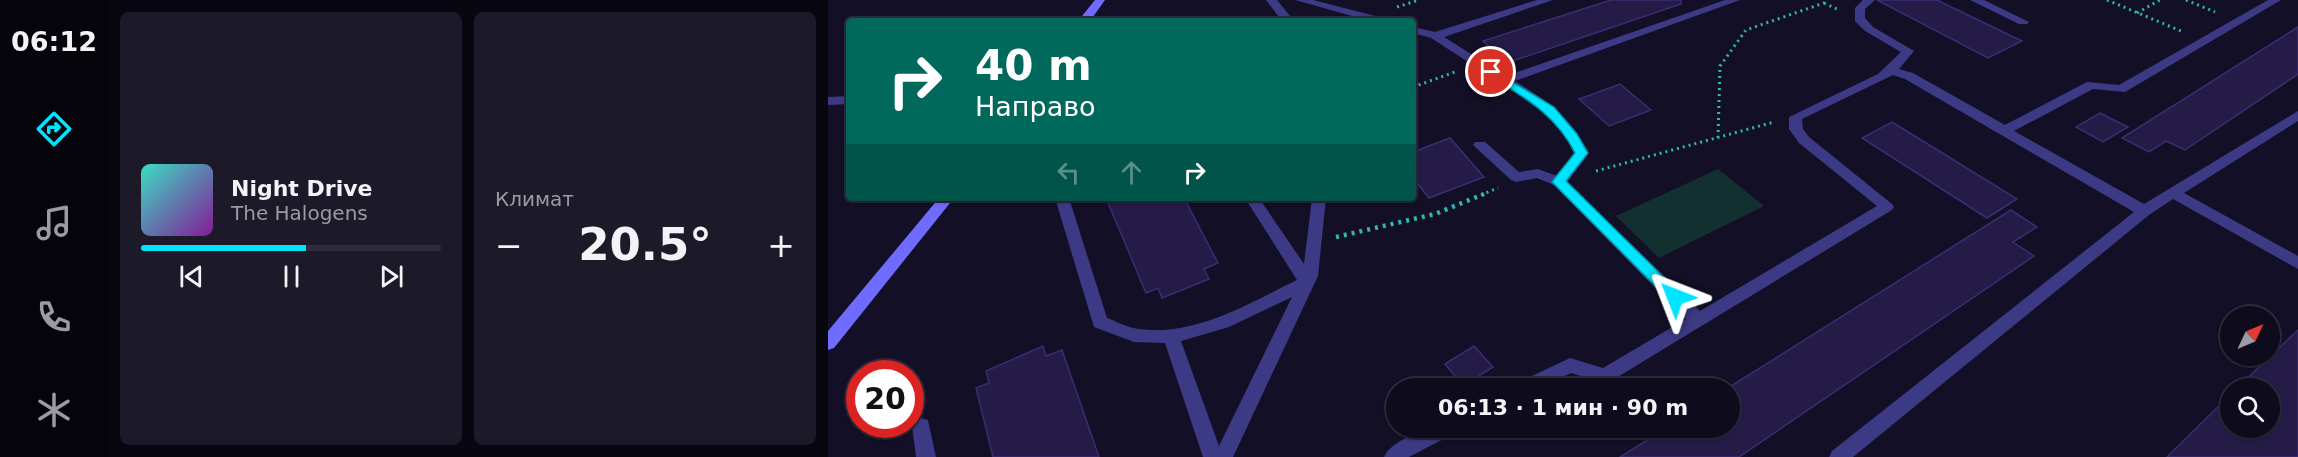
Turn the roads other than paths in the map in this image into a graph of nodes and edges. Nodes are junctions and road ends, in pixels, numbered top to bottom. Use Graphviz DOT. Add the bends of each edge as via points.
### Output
graph roads {
  1 [pos="1100,0"];
  2 [pos="1271,0"];
  3 [pos="1300,0"];
  4 [pos="1548,0"];
  5 [pos="1735,0"];
  6 [pos="1870,0"];
  7 [pos="1975,0"];
  8 [pos="2276,0"];
  9 [pos="1086,18"];
  10 [pos="1286,18"];
  11 [pos="1371,18"];
  12 [pos="2023,22"];
  13 [pos="1416,31"];
  14 [pos="1435,36"];
  15 [pos="1891,70"];
  16 [pos="1504,81"];
  17 [pos="846,100"];
  18 [pos="828,101"];
  19 [pos="2298,115"];
  20 [pos="2004,131"];
  21 [pos="1480,145"];
  22 [pos="1559,182"];
  23 [pos="2173,193"];
  24 [pos="945,201"];
  25 [pos="1063,201"];
  26 [pos="1254,201"];
  27 [pos="1319,201"];
  28 [pos="2144,211"];
  29 [pos="2298,263"];
  30 [pos="1307,282"];
  31 [pos="1700,321"];
  32 [pos="1171,337"];
  33 [pos="832,339"];
  34 [pos="828,351"];
  35 [pos="1543,378"];
  36 [pos="923,438"];
  37 [pos="1425,438"];
  38 [pos="926,457"];
  39 [pos="1213,457"];
  40 [pos="1223,457"];
  41 [pos="1394,457"];
  42 [pos="1839,457"];
  1 -- 9 [label="street"];
  2 -- 10 [label="street"];
  3 -- 11 [label="street"];
  4 -- 14 [label="street"];
  5 -- 16 [label="street"];
  6 -- 15 [label="street" via="1860,8 1859,19 1908,51"];
  7 -- 12 [label="street"];
  8 -- 20 [label="street" via="2121,89 2091,85"];
  13 -- 14 [label="street"];
  14 -- 16 [label="street"];
  15 -- 20 [label="street" via="1909,76"];
  15 -- 31 [label="street" via="1795,117 1796,129 1804,140 1887,207"];
  16 -- 22 [label="street" via="1550,109 1573,136 1581,153"];
  17 -- 18 [label="street"];
  19 -- 23 [label="street"];
  20 -- 28 [label="street"];
  21 -- 22 [label="street" via="1516,177 1538,173"];
  22 -- 31 [label="street"];
  23 -- 28 [label="street"];
  23 -- 29 [label="street"];
  24 -- 33 [label="street"];
  25 -- 32 [label="street" via="1100,322 1134,335"];
  26 -- 30 [label="street"];
  27 -- 30 [label="street"];
  28 -- 42 [label="street"];
  30 -- 32 [label="street" via="1207,329"];
  30 -- 40 [label="street"];
  31 -- 35 [label="street" via="1605,376 1570,365"];
  32 -- 39 [label="street"];
  33 -- 34 [label="street"];
  36 -- 38 [label="street"];
  37 -- 41 [label="street"];
}
